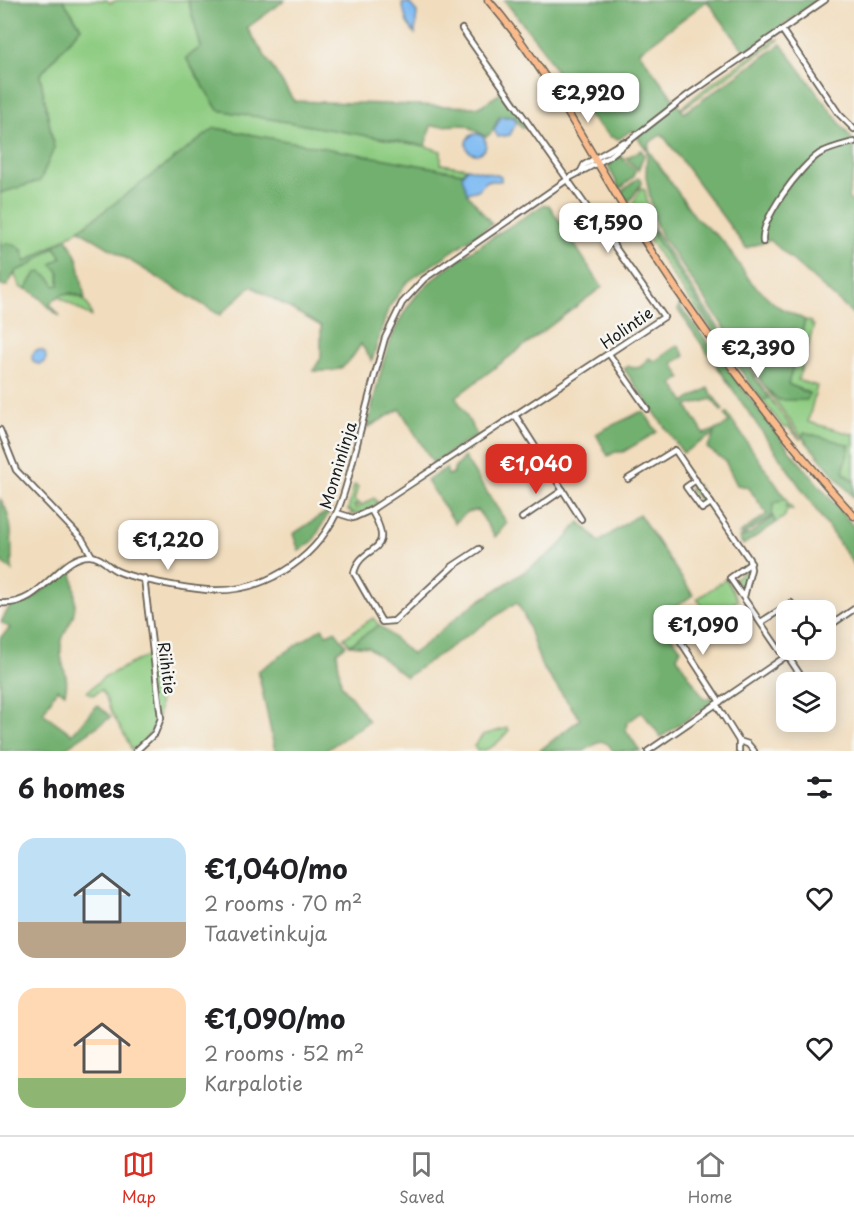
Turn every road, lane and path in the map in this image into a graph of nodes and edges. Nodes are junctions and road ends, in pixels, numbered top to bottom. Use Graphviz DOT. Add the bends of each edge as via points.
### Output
graph roads {
  1 [pos="488,0"];
  2 [pos="825,0"];
  3 [pos="462,29"];
  4 [pos="782,30"];
  5 [pos="854,129"];
  6 [pos="854,142"];
  7 [pos="596,162"];
  8 [pos="568,179"];
  9 [pos="763,242"];
  10 [pos="609,354"];
  11 [pos="647,410"];
  12 [pos="515,416"];
  13 [pos="0,430"];
  14 [pos="628,479"];
  15 [pos="696,480"];
  16 [pos="563,490"];
  17 [pos="711,502"];
  18 [pos="371,510"];
  19 [pos="337,513"];
  20 [pos="854,516"];
  21 [pos="522,518"];
  22 [pos="581,519"];
  23 [pos="479,549"];
  24 [pos="92,556"];
  25 [pos="751,563"];
  26 [pos="144,578"];
  27 [pos="744,597"];
  28 [pos="0,603"];
  29 [pos="854,609"];
  30 [pos="776,612"];
  31 [pos="836,621"];
  32 [pos="668,622"];
  33 [pos="760,622"];
  34 [pos="776,644"];
  35 [pos="779,660"];
  36 [pos="788,660"];
  37 [pos="797,672"];
  38 [pos="718,703"];
  39 [pos="740,741"];
  40 [pos="136,751"];
  41 [pos="648,751"];
  42 [pos="739,751"];
  43 [pos="754,751"];
  1 -- 7 [label="main road" via="529,52"];
  2 -- 4 [label="street, Monninlinja"];
  3 -- 8 [label="street, Holintie"];
  4 -- 5 [label="street" via="839,114"];
  4 -- 7 [label="street, Monninlinja"];
  6 -- 9 [label="street" via="821,153 802,169 767,220"];
  7 -- 8 [label="street, Monninlinja"];
  7 -- 20 [label="main road" via="720,348 787,437"];
  8 -- 10 [label="street, Holintie" via="664,317"];
  8 -- 19 [label="street, Monninlinja" via="433,272 402,303 385,338"];
  10 -- 11 [label="street"];
  10 -- 12 [label="street, Holintie"];
  12 -- 16 [label="street"];
  12 -- 18 [label="street, Holintie"];
  13 -- 24 [label="street" via="16,470 82,539"];
  14 -- 15 [label="street" via="675,450"];
  15 -- 17 [label="street"];
  15 -- 17 [label="street" via="686,487 693,499 702,509"];
  16 -- 21 [label="street"];
  16 -- 22 [label="street"];
  17 -- 25 [label="street"];
  18 -- 19 [label="street, Holintie" via="352,518"];
  18 -- 23 [label="street" via="382,538 354,573 382,622 394,621 453,566"];
  19 -- 26 [label="street, Monninlinja" via="319,541 301,559 259,583 230,590 207,590"];
  24 -- 26 [label="street, Monninlinja" via="117,571"];
  24 -- 28 [label="street" via="71,564 26,599"];
  25 -- 27 [label="street"];
  25 -- 27 [label="street" via="730,578"];
  26 -- 40 [label="street, Riihitie" via="161,718 155,733"];
  27 -- 33 [label="street"];
  29 -- 31 [label="street"];
  30 -- 33 [label="street"];
  32 -- 38 [label="street"];
  33 -- 34 [label="street"];
  35 -- 38 [label="street"];
  36 -- 37 [label="street"];
  38 -- 39 [label="street"];
  38 -- 41 [label="street"];
  39 -- 42 [label="street"];
  39 -- 43 [label="street"];
}
